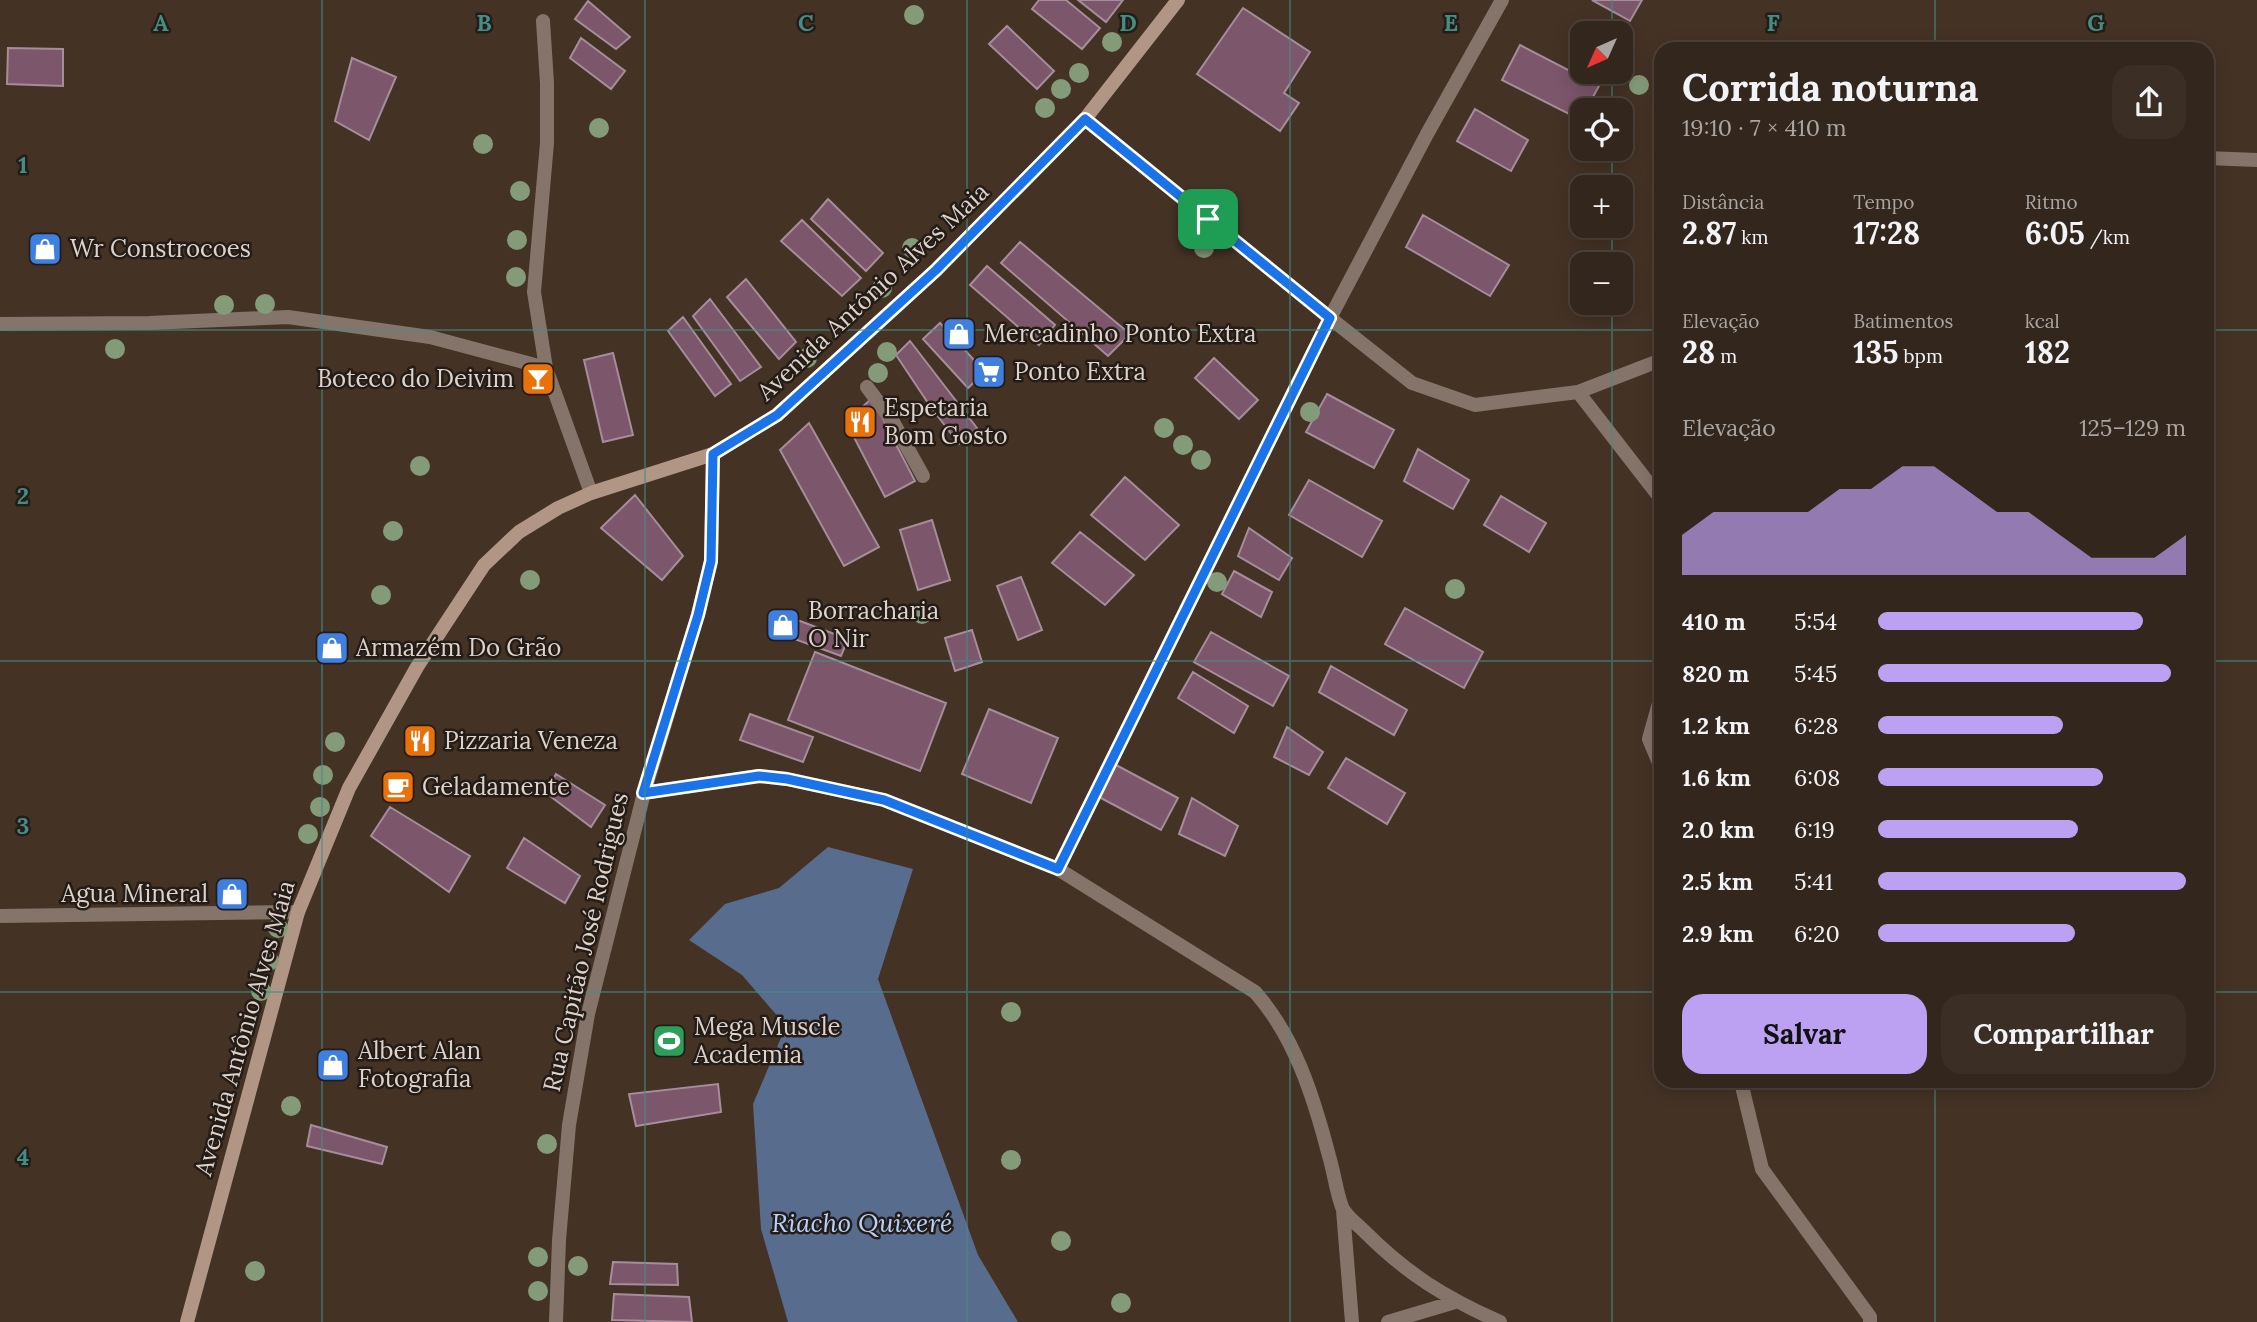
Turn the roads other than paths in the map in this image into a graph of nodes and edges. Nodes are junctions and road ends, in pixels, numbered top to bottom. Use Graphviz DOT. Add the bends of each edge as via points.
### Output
graph roads {
  1 [pos="1178,0"];
  2 [pos="1502,0"];
  3 [pos="543,21"];
  4 [pos="1085,119"];
  5 [pos="2214,158"];
  6 [pos="2257,160"];
  7 [pos="1330,318"];
  8 [pos="0,324"];
  9 [pos="1654,363"];
  10 [pos="547,368"];
  11 [pos="867,387"];
  12 [pos="1578,392"];
  13 [pos="713,454"];
  14 [pos="923,476"];
  15 [pos="1654,490"];
  16 [pos="591,493"];
  17 [pos="1654,719"];
  18 [pos="1654,752"];
  19 [pos="643,793"];
  20 [pos="1058,869"];
  21 [pos="298,912"];
  22 [pos="0,915"];
  23 [pos="1742,1088"];
  24 [pos="1343,1210"];
  25 [pos="1455,1302"];
  26 [pos="187,1322"];
  27 [pos="555,1322"];
  28 [pos="1352,1322"];
  29 [pos="1388,1322"];
  30 [pos="1500,1322"];
  31 [pos="1870,1322"];
  1 -- 4 [label="main road, Avenida Antônio Alves Maia"];
  2 -- 7 [label="street"];
  3 -- 10 [label="street" via="547,144 534,292"];
  4 -- 7 [label="street"];
  4 -- 13 [label="main road, Avenida Antônio Alves Maia" via="936,270 777,415"];
  5 -- 6 [label="street"];
  7 -- 12 [label="street" via="1412,383 1475,405"];
  7 -- 20 [label="street"];
  8 -- 10 [label="street" via="288,317 430,337"];
  9 -- 12 [label="street"];
  10 -- 16 [label="street"];
  11 -- 14 [label="street"];
  12 -- 15 [label="street"];
  13 -- 16 [label="main road, Avenida Antônio Alves Maia"];
  13 -- 19 [label="street, Rua Capitão José Rodrigues" via="711,561"];
  16 -- 21 [label="main road, Avenida Antônio Alves Maia" via="519,532 484,565 417,667 349,788"];
  17 -- 18 [label="street" via="1648,739"];
  19 -- 20 [label="street" via="759,776 787,779 884,800"];
  19 -- 27 [label="street, Rua Capitão José Rodrigues" via="588,1014 569,1125"];
  20 -- 24 [label="street" via="1236,979 1271,1010 1308,1086"];
  21 -- 22 [label="street"];
  21 -- 26 [label="main road, Avenida Antônio Alves Maia"];
  23 -- 31 [label="street" via="1762,1169"];
  24 -- 25 [label="street" via="1404,1268"];
  24 -- 28 [label="street"];
  25 -- 29 [label="street"];
  25 -- 30 [label="street"];
}
